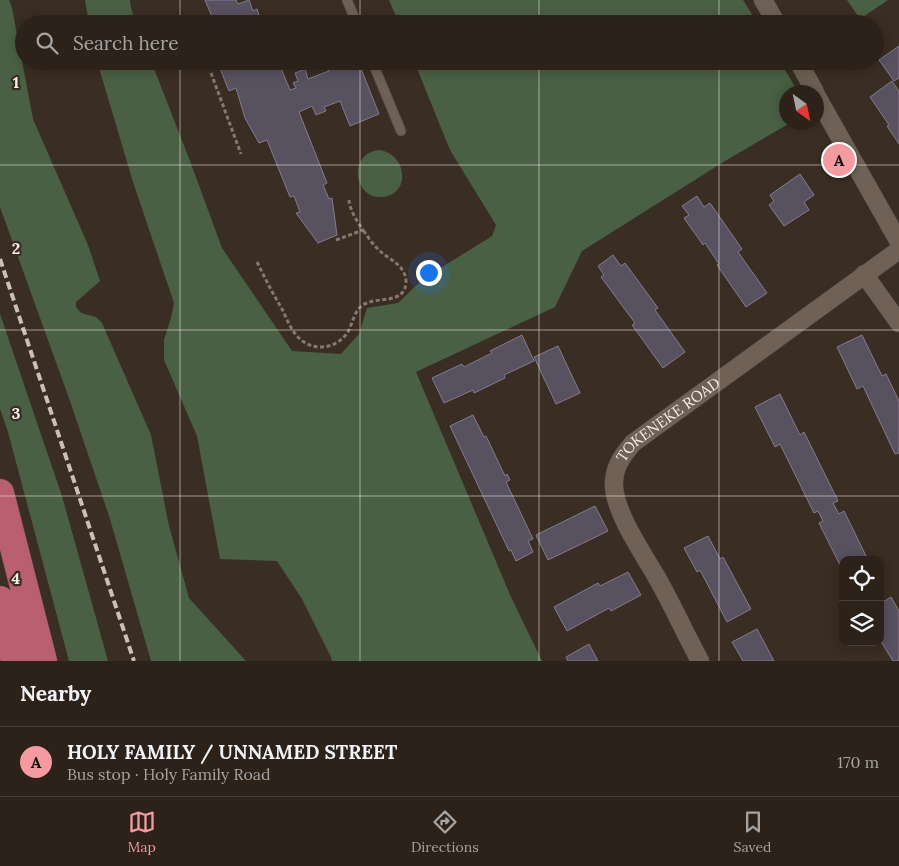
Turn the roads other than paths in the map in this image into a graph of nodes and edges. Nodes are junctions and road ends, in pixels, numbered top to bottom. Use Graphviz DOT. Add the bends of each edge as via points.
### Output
graph roads {
  1 [pos="347,0"];
  2 [pos="763,0"];
  3 [pos="353,15"];
  4 [pos="772,15"];
  5 [pos="376,70"];
  6 [pos="803,70"];
  7 [pos="811,85"];
  8 [pos="824,108"];
  9 [pos="401,131"];
  10 [pos="899,242"];
  11 [pos="899,250"];
  12 [pos="864,274"];
  13 [pos="899,323"];
  14 [pos="0,493"];
  15 [pos="0,600"];
  16 [pos="15,661"];
  17 [pos="43,661"];
  18 [pos="700,661"];
  1 -- 3 [label="lane"];
  2 -- 4 [label="street"];
  5 -- 9 [label="lane"];
  6 -- 7 [label="street"];
  8 -- 10 [label="street"];
  11 -- 12 [label="street, TOKENEKE ROAD"];
  12 -- 13 [label="street"];
  12 -- 18 [label="street, TOKENEKE ROAD" via="633,443 615,471 614,487 620,510"];
  14 -- 17 [label="main road"];
  15 -- 16 [label="main road"];
}
